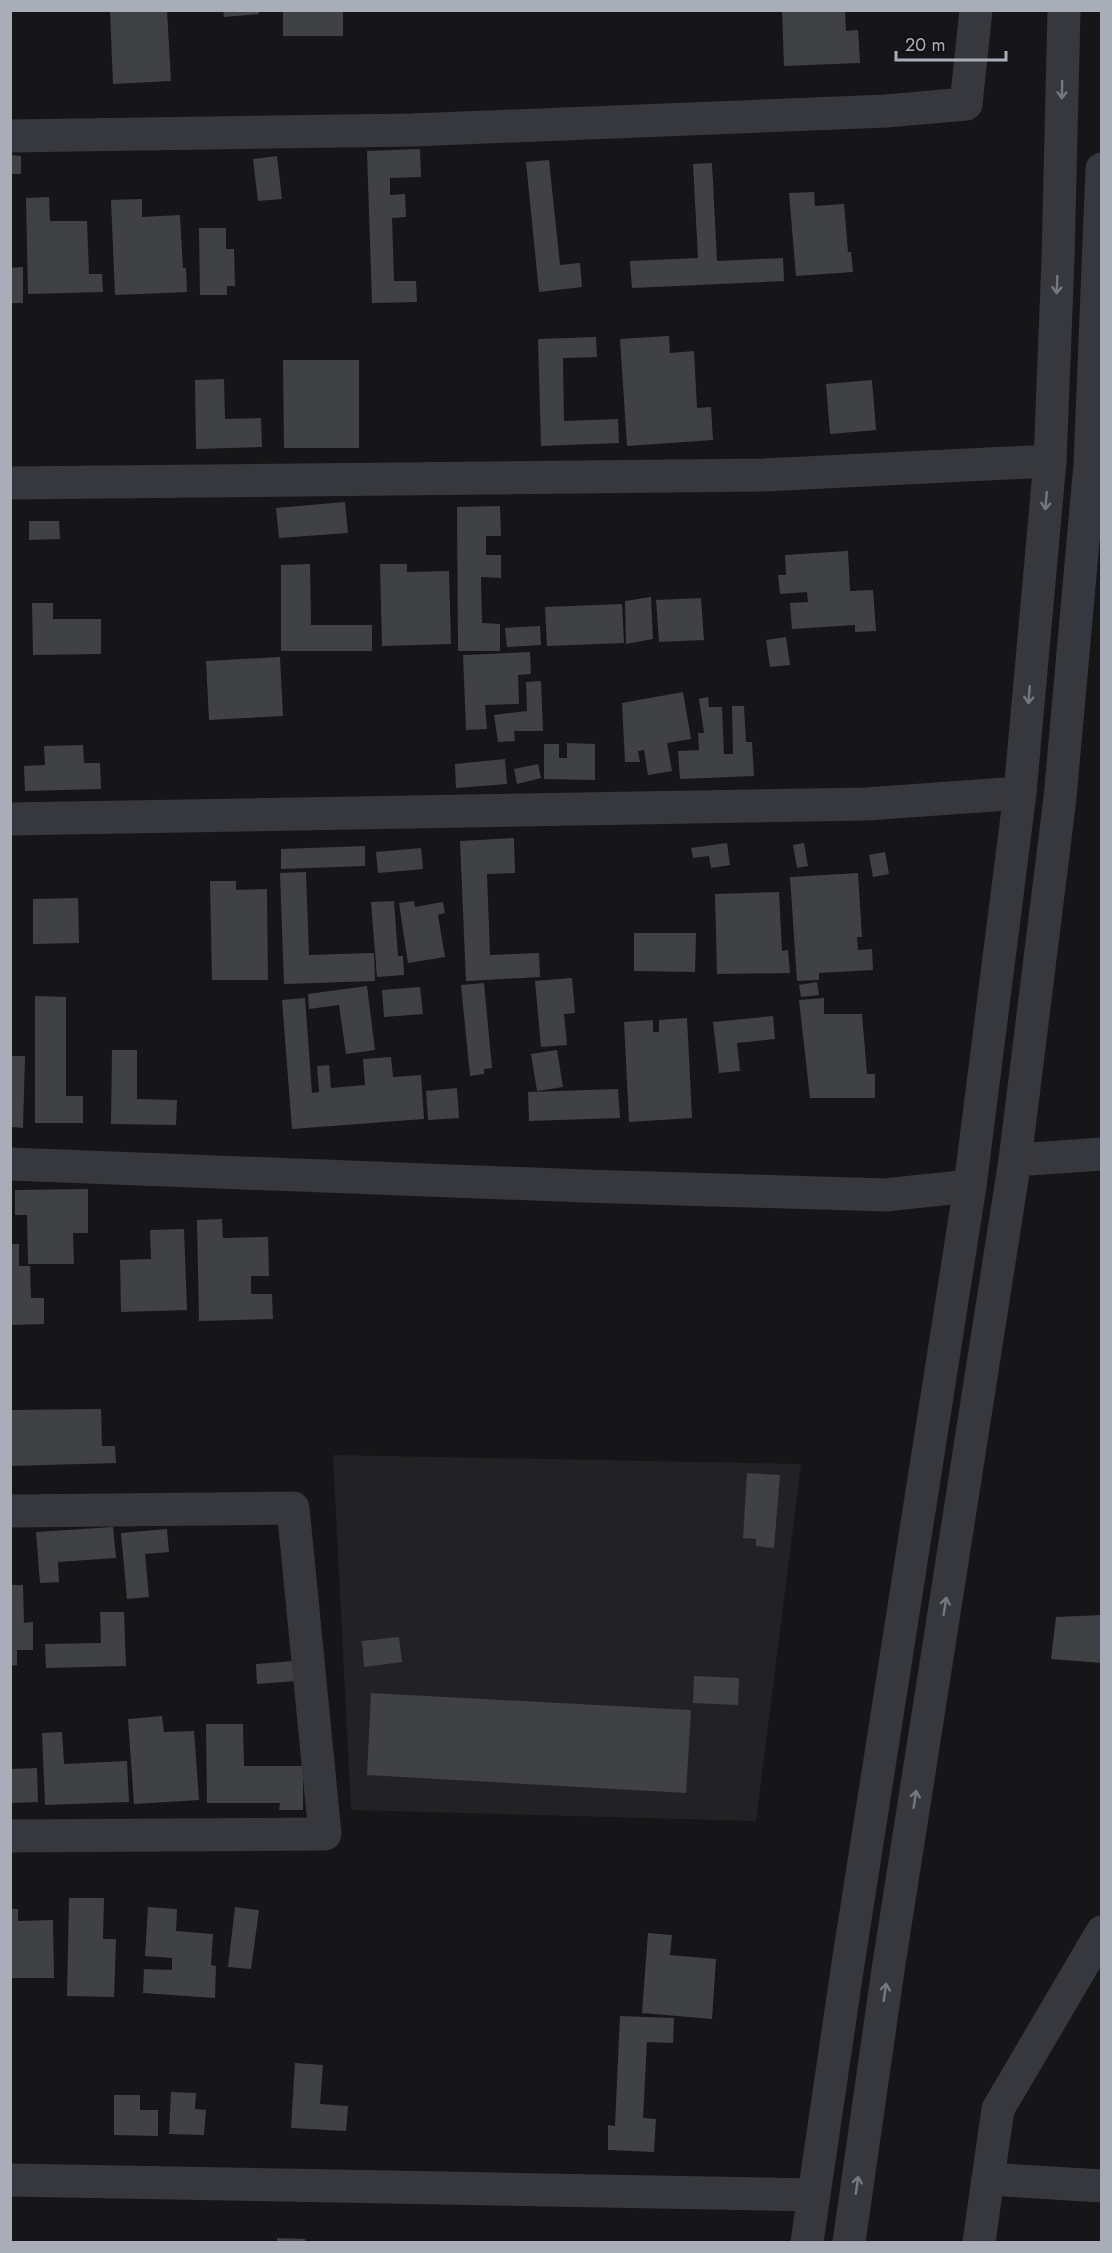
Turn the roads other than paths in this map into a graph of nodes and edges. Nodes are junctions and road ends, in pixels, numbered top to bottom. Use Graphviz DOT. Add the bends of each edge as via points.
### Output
graph roads {
  1 [pos="976,10"];
  2 [pos="1064,10"];
  3 [pos="10,136"];
  4 [pos="1101,169"];
  5 [pos="1050,461"];
  6 [pos="10,483"];
  7 [pos="1020,793"];
  8 [pos="10,819"];
  9 [pos="1101,1154"];
  10 [pos="1015,1160"];
  11 [pos="10,1164"];
  12 [pos="970,1186"];
  13 [pos="10,1511"];
  14 [pos="10,1836"];
  15 [pos="1101,1932"];
  16 [pos="988,2179"];
  17 [pos="10,2180"];
  18 [pos="1101,2186"];
  19 [pos="814,2195"];
  20 [pos="807,2242"];
  21 [pos="849,2242"];
  22 [pos="979,2242"];
  1 -- 3 [label="street" via="966,104 886,111 412,130"];
  2 -- 5 [label="street, one-way"];
  4 -- 10 [label="street" via="1090,464 1060,798"];
  5 -- 6 [label="street" via="764,475"];
  5 -- 7 [label="street, one-way"];
  7 -- 8 [label="street" via="867,804"];
  7 -- 12 [label="street"];
  9 -- 10 [label="street"];
  21 -- 10 [label="street, one-way"];
  11 -- 12 [label="street" via="885,1195"];
  12 -- 19 [label="street"];
  13 -- 14 [label="street" via="293,1508 325,1834"];
  15 -- 16 [label="street" via="998,2109"];
  16 -- 18 [label="street"];
  16 -- 22 [label="street"];
  17 -- 19 [label="street"];
  19 -- 20 [label="street"];
}
